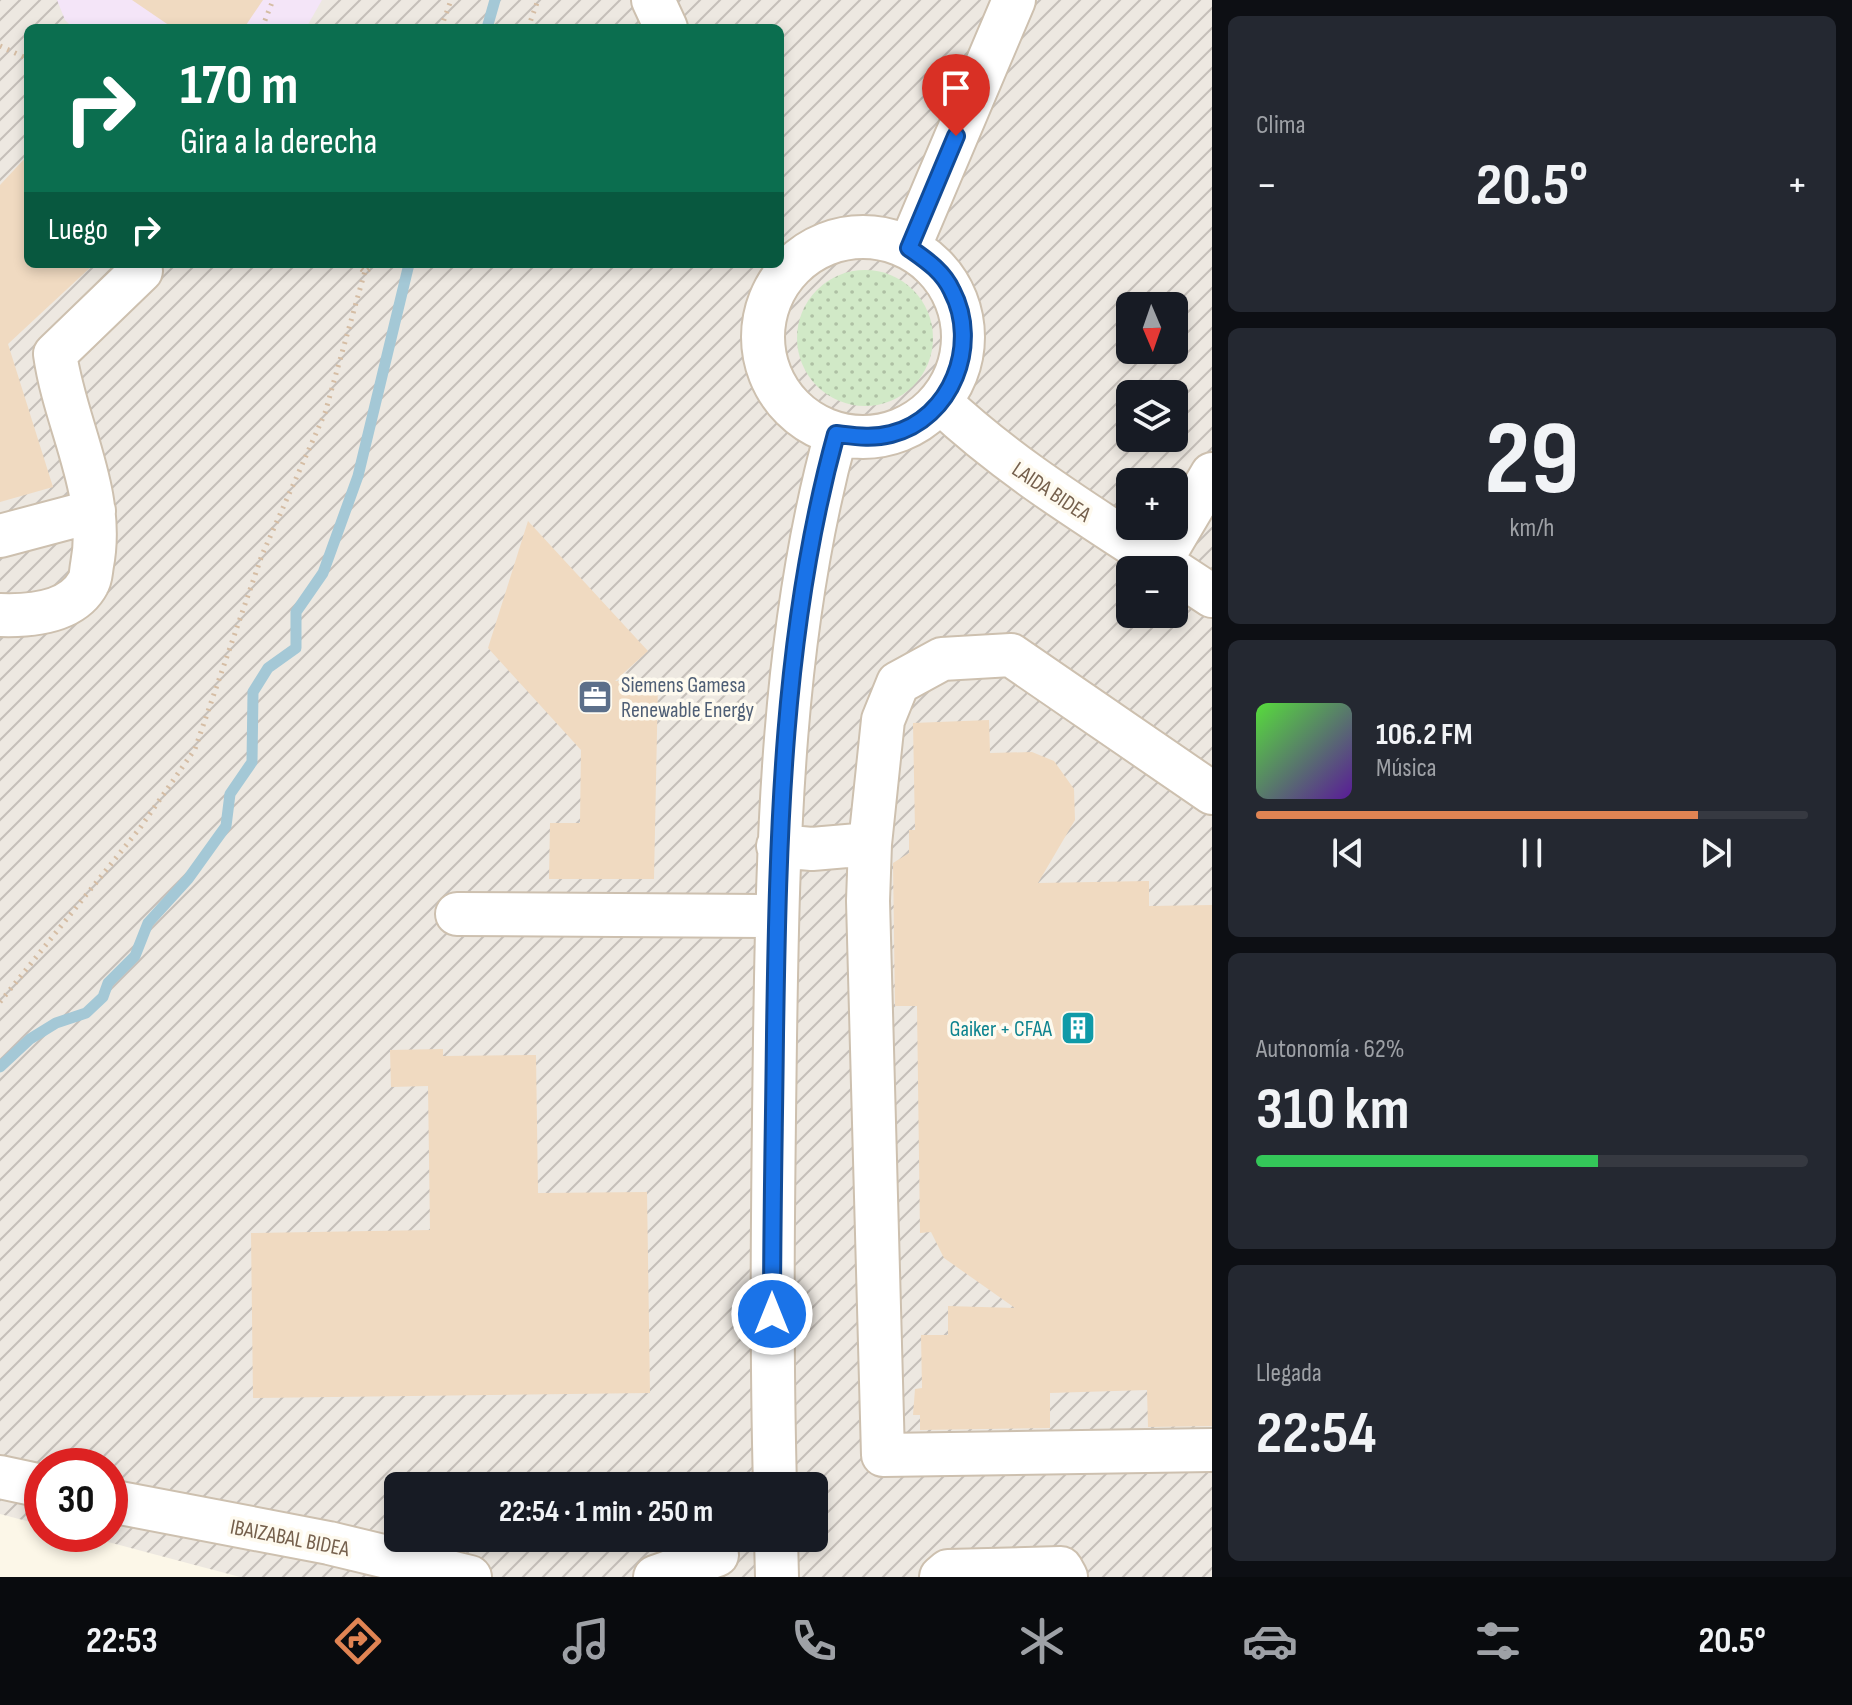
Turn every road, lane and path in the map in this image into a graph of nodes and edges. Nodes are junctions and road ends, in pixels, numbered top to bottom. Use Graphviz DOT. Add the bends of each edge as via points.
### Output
graph roads {
  1 [pos="273,0"];
  2 [pos="451,0"];
  3 [pos="538,0"];
  4 [pos="1014,0"];
  5 [pos="264,24"];
  6 [pos="442,24"];
  7 [pos="529,24"];
  8 [pos="0,46"];
  9 [pos="24,57"];
  10 [pos="790,246"];
  11 [pos="909,248"];
  12 [pos="784,265"];
  13 [pos="360,268"];
  14 [pos="366,268"];
  15 [pos="370,268"];
  16 [pos="783,268"];
  17 [pos="141,271"];
  18 [pos="365,272"];
  19 [pos="940,402"];
  20 [pos="836,434"];
  21 [pos="1212,474"];
  22 [pos="94,511"];
  23 [pos="0,536"];
  24 [pos="1150,556"];
  25 [pos="1174,556"];
  26 [pos="1188,580"];
  27 [pos="1212,596"];
  28 [pos="0,615"];
  29 [pos="1212,793"];
  30 [pos="870,844"];
  31 [pos="778,846"];
  32 [pos="457,914"];
  33 [pos="776,916"];
  34 [pos="0,1002"];
  35 [pos="773,1436"];
  36 [pos="1212,1450"];
  37 [pos="758,1472"];
  38 [pos="774,1472"];
  39 [pos="0,1477"];
  40 [pos="24,1482"];
  41 [pos="128,1504"];
  42 [pos="776,1552"];
  43 [pos="717,1557"];
  44 [pos="470,1577"];
  45 [pos="655,1577"];
  46 [pos="777,1577"];
  47 [pos="941,1577"];
  48 [pos="1066,1577"];
  1 -- 5 [label="path"];
  2 -- 6 [label="path"];
  3 -- 7 [label="path"];
  4 -- 11 [label="street"];
  8 -- 9 [label="path"];
  10 -- 11 [label="street" via="853,237 882,238"];
  10 -- 12 [label="street"];
  11 -- 19 [label="street" via="934,265 952,289 962,317 964,347 956,376"];
  13 -- 18 [label="path"];
  14 -- 18 [label="path"];
  15 -- 18 [label="path"];
  16 -- 20 [label="street" via="765,310 762,341 768,372 784,400 807,421"];
  17 -- 22 [label="street" via="55,354"];
  18 -- 34 [label="path" via="325,413 262,555 195,749 140,828"];
  19 -- 20 [label="street" via="893,434"];
  19 -- 24 [label="street, LAIDA BIDEA" via="1020,472"];
  20 -- 31 [label="street" via="796,623"];
  21 -- 25 [label="street"];
  22 -- 23 [label="street"];
  22 -- 28 [label="street" via="96,545 88,583 62,608"];
  26 -- 27 [label="street, LAIDA BIDEA"];
  29 -- 30 [label="street" via="1011,655 942,659 898,683 883,720"];
  30 -- 31 [label="street"];
  30 -- 36 [label="street" via="883,1455"];
  31 -- 33 [label="street"];
  32 -- 33 [label="street"];
  33 -- 35 [label="street"];
  35 -- 37 [label="street"];
  35 -- 38 [label="street"];
  39 -- 40 [label="street"];
  41 -- 44 [label="street, IBAIZABAL BIDEA" via="329,1543"];
  42 -- 46 [label="street"];
  43 -- 45 [label="street"];
  47 -- 48 [label="street" via="948,1571 1061,1568"];
}
